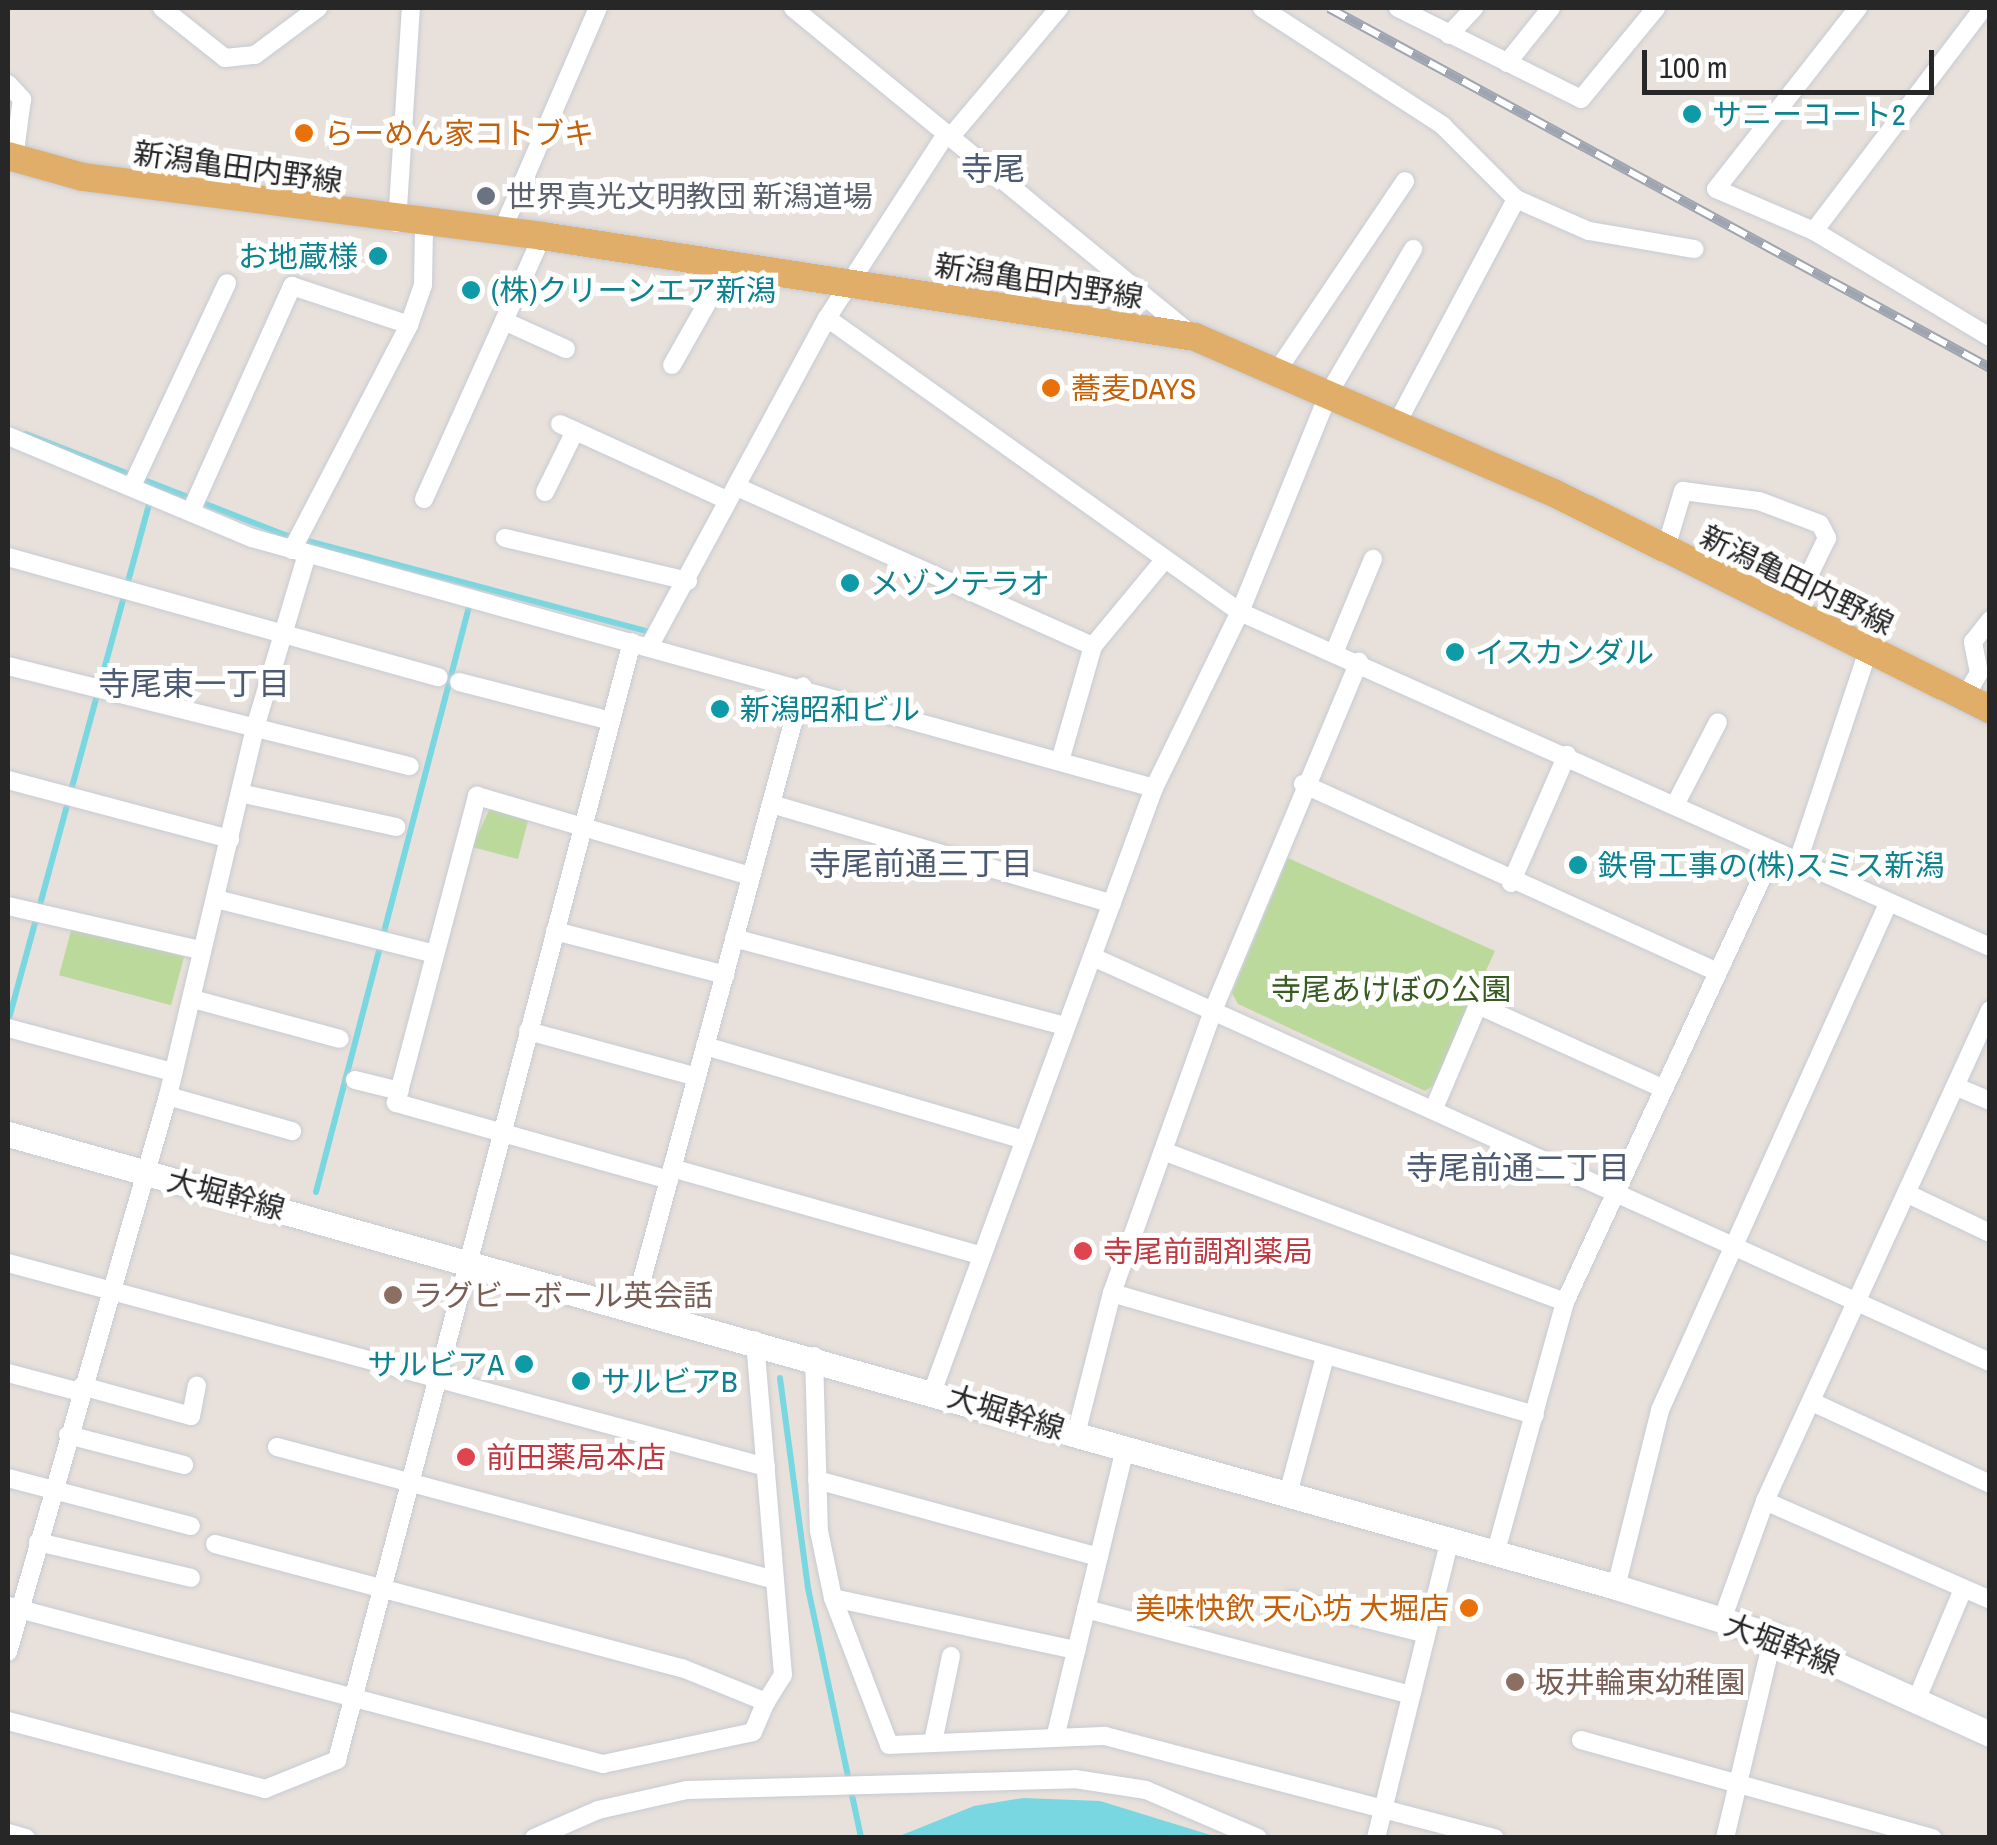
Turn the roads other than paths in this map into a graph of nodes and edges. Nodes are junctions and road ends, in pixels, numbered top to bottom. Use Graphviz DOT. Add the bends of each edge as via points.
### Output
graph roads {
  1 [pos="162,8"];
  2 [pos="318,8"];
  3 [pos="411,8"];
  4 [pos="598,8"];
  5 [pos="793,8"];
  6 [pos="1059,8"];
  7 [pos="1262,8"];
  8 [pos="1398,8"];
  9 [pos="1474,8"];
  10 [pos="1551,8"];
  11 [pos="1656,8"];
  12 [pos="1858,8"];
  13 [pos="1984,8"];
  14 [pos="1449,35"];
  15 [pos="1507,64"];
  16 [pos="8,84"];
  17 [pos="949,134"];
  18 [pos="11,157"];
  19 [pos="1405,180"];
  20 [pos="1516,199"];
  21 [pos="411,225"];
  22 [pos="1814,230"];
  23 [pos="501,233"];
  24 [pos="542,236"];
  25 [pos="1694,248"];
  26 [pos="1412,249"];
  27 [pos="728,266"];
  28 [pos="227,283"];
  29 [pos="847,285"];
  30 [pos="827,318"];
  31 [pos="504,321"];
  32 [pos="409,324"];
  33 [pos="1990,337"];
  34 [pos="1195,338"];
  35 [pos="566,349"];
  36 [pos="672,366"];
  37 [pos="1277,371"];
  38 [pos="1329,393"];
  39 [pos="1397,424"];
  40 [pos="8,436"];
  41 [pos="132,486"];
  42 [pos="546,492"];
  43 [pos="732,493"];
  44 [pos="424,500"];
  45 [pos="191,511"];
  46 [pos="505,538"];
  47 [pos="1665,551"];
  48 [pos="299,552"];
  49 [pos="8,557"];
  50 [pos="1165,559"];
  51 [pos="1374,559"];
  52 [pos="688,582"];
  53 [pos="1240,612"];
  54 [pos="1791,612"];
  55 [pos="1990,620"];
  56 [pos="284,640"];
  57 [pos="641,645"];
  58 [pos="1092,646"];
  59 [pos="1868,651"];
  60 [pos="1334,653"];
  61 [pos="1359,662"];
  62 [pos="8,666"];
  63 [pos="439,678"];
  64 [pos="459,682"];
  65 [pos="803,686"];
  66 [pos="1977,703"];
  67 [pos="612,721"];
  68 [pos="1718,722"];
  69 [pos="254,731"];
  70 [pos="1567,755"];
  71 [pos="1060,761"];
  72 [pos="410,766"];
  73 [pos="8,780"];
  74 [pos="1303,784"];
  75 [pos="1154,788"];
  76 [pos="244,794"];
  77 [pos="771,804"];
  78 [pos="1675,805"];
  79 [pos="396,827"];
  80 [pos="582,831"];
  81 [pos="230,839"];
  82 [pos="1774,851"];
  83 [pos="1798,862"];
  84 [pos="751,876"];
  85 [pos="1511,884"];
  86 [pos="216,899"];
  87 [pos="1112,904"];
  88 [pos="8,906"];
  89 [pos="1886,908"];
  90 [pos="555,930"];
  91 [pos="734,938"];
  92 [pos="1990,948"];
  93 [pos="200,950"];
  94 [pos="435,954"];
  95 [pos="1093,957"];
  96 [pos="1718,972"];
  97 [pos="725,974"];
  98 [pos="193,998"];
  99 [pos="1990,1010"];
  100 [pos="1212,1013"];
  101 [pos="1065,1026"];
  102 [pos="8,1028"];
  103 [pos="528,1031"];
  104 [pos="340,1039"];
  105 [pos="705,1046"];
  106 [pos="168,1071"];
  107 [pos="697,1077"];
  108 [pos="355,1080"];
  109 [pos="1660,1087"];
  110 [pos="1956,1087"];
  111 [pos="400,1090"];
  112 [pos="168,1096"];
  113 [pos="1990,1100"];
  114 [pos="1435,1106"];
  115 [pos="292,1131"];
  116 [pos="8,1134"];
  117 [pos="500,1136"];
  118 [pos="1024,1140"];
  119 [pos="1163,1151"];
  120 [pos="142,1172"];
  121 [pos="671,1174"];
  122 [pos="1612,1193"];
  123 [pos="1908,1194"];
  124 [pos="1990,1233"];
  125 [pos="1737,1249"];
  126 [pos="982,1256"];
  127 [pos="467,1258"];
  128 [pos="8,1262"];
  129 [pos="109,1290"];
  130 [pos="1112,1293"];
  131 [pos="1565,1302"];
  132 [pos="1858,1304"];
  133 [pos="635,1305"];
  134 [pos="756,1340"];
  135 [pos="814,1356"];
  136 [pos="1325,1356"];
  137 [pos="1990,1362"];
  138 [pos="8,1373"];
  139 [pos="434,1378"];
  140 [pos="197,1386"];
  141 [pos="81,1389"];
  142 [pos="933,1390"];
  143 [pos="1812,1402"];
  144 [pos="1535,1415"];
  145 [pos="1076,1434"];
  146 [pos="68,1435"];
  147 [pos="277,1447"];
  148 [pos="1125,1449"];
  149 [pos="184,1465"];
  150 [pos="766,1467"];
  151 [pos="8,1478"];
  152 [pos="818,1480"];
  153 [pos="406,1482"];
  154 [pos="1990,1484"];
  155 [pos="53,1490"];
  156 [pos="1288,1494"];
  157 [pos="1765,1501"];
  158 [pos="190,1526"];
  159 [pos="1450,1538"];
  160 [pos="38,1542"];
  161 [pos="214,1544"];
  162 [pos="1496,1551"];
  163 [pos="1099,1556"];
  164 [pos="191,1578"];
  165 [pos="775,1580"];
  166 [pos="1616,1587"];
  167 [pos="1964,1589"];
  168 [pos="377,1590"];
  169 [pos="833,1598"];
  170 [pos="1291,1600"];
  171 [pos="1990,1600"];
  172 [pos="14,1607"];
  173 [pos="1086,1609"];
  174 [pos="1722,1620"];
  175 [pos="1426,1634"];
  176 [pos="1773,1636"];
  177 [pos="1076,1650"];
  178 [pos="8,1652"];
  179 [pos="952,1656"];
  180 [pos="1411,1695"];
  181 [pos="349,1696"];
  182 [pos="1916,1701"];
  183 [pos="766,1702"];
  184 [pos="8,1722"];
  185 [pos="1056,1734"];
  186 [pos="1990,1734"];
  187 [pos="1581,1740"];
  188 [pos="933,1742"];
  189 [pos="1739,1786"];
  190 [pos="1382,1809"];
  191 [pos="8,1833"];
  192 [pos="26,1838"];
  193 [pos="534,1838"];
  194 [pos="1258,1838"];
  195 [pos="1376,1838"];
  196 [pos="1496,1838"];
  197 [pos="1725,1838"];
  198 [pos="1934,1838"];
  1 -- 2 [label="street" via="225,58 256,54"];
  3 -- 21 [label="street"];
  4 -- 23 [label="street"];
  5 -- 17 [label="street"];
  6 -- 17 [label="street"];
  7 -- 20 [label="street" via="1442,125"];
  8 -- 14 [label="street"];
  9 -- 14 [label="street"];
  10 -- 15 [label="street"];
  11 -- 15 [label="street" via="1581,99"];
  12 -- 22 [label="street" via="1716,189"];
  13 -- 22 [label="street"];
  14 -- 15 [label="street"];
  16 -- 18 [label="street" via="22,100"];
  17 -- 29 [label="street"];
  17 -- 34 [label="street"];
  18 -- 21 [label="main road, 新潟亀田内野線" via="82,177"];
  19 -- 37 [label="street"];
  20 -- 25 [label="street" via="1589,232"];
  20 -- 39 [label="street"];
  21 -- 23 [label="main road, 新潟亀田内野線"];
  21 -- 32 [label="street" via="422,285"];
  22 -- 33 [label="street"];
  23 -- 24 [label="main road, 新潟亀田内野線"];
  24 -- 27 [label="main road, 新潟亀田内野線"];
  24 -- 31 [label="street"];
  26 -- 38 [label="street"];
  27 -- 29 [label="main road, 新潟亀田内野線"];
  27 -- 36 [label="street"];
  28 -- 41 [label="street"];
  29 -- 30 [label="street"];
  29 -- 34 [label="main road, 新潟亀田内野線"];
  30 -- 43 [label="street"];
  30 -- 50 [label="street"];
  31 -- 35 [label="street"];
  31 -- 44 [label="street"];
  32 -- 45 [label="street" via="292,286"];
  32 -- 48 [label="street"];
  34 -- 37 [label="main road, 新潟亀田内野線"];
  37 -- 38 [label="main road, 新潟亀田内野線"];
  38 -- 39 [label="main road, 新潟亀田内野線"];
  38 -- 53 [label="street"];
  39 -- 47 [label="main road, 新潟亀田内野線"];
  40 -- 41 [label="street"];
  41 -- 45 [label="street"];
  42 -- 43 [label="street" via="568,428"];
  43 -- 52 [label="street"];
  43 -- 58 [label="street"];
  45 -- 48 [label="street"];
  46 -- 52 [label="street"];
  47 -- 54 [label="main road, 新潟亀田内野線"];
  47 -- 54 [label="street" via="1683,491 1759,501 1820,524 1827,538"];
  48 -- 56 [label="street"];
  48 -- 57 [label="street"];
  49 -- 56 [label="street"];
  50 -- 53 [label="street"];
  50 -- 58 [label="street"];
  51 -- 60 [label="street"];
  52 -- 57 [label="street"];
  53 -- 60 [label="street"];
  53 -- 75 [label="street"];
  54 -- 59 [label="main road, 新潟亀田内野線"];
  55 -- 66 [label="street" via="1972,642"];
  56 -- 63 [label="street"];
  56 -- 69 [label="street"];
  57 -- 65 [label="street"];
  57 -- 67 [label="street"];
  58 -- 71 [label="street"];
  59 -- 66 [label="main road, 新潟亀田内野線"];
  59 -- 83 [label="street"];
  60 -- 61 [label="street"];
  61 -- 70 [label="street"];
  61 -- 74 [label="street"];
  62 -- 69 [label="street"];
  64 -- 67 [label="street"];
  65 -- 71 [label="street"];
  65 -- 77 [label="street"];
  67 -- 80 [label="street"];
  68 -- 78 [label="street"];
  69 -- 72 [label="street"];
  69 -- 76 [label="street"];
  70 -- 78 [label="street"];
  70 -- 85 [label="street"];
  71 -- 75 [label="street"];
  73 -- 81 [label="street"];
  74 -- 85 [label="street"];
  74 -- 100 [label="street"];
  75 -- 87 [label="street"];
  76 -- 79 [label="street"];
  76 -- 81 [label="street"];
  77 -- 84 [label="street"];
  77 -- 87 [label="street"];
  78 -- 82 [label="street"];
  80 -- 84 [label="street"];
  80 -- 90 [label="street"];
  80 -- 94 [label="street" via="477,796"];
  81 -- 86 [label="street"];
  82 -- 83 [label="street"];
  82 -- 96 [label="street"];
  83 -- 89 [label="street"];
  84 -- 91 [label="street"];
  85 -- 96 [label="street"];
  86 -- 93 [label="street"];
  86 -- 94 [label="street"];
  87 -- 95 [label="street"];
  88 -- 93 [label="street"];
  89 -- 92 [label="street"];
  89 -- 125 [label="street"];
  90 -- 97 [label="street"];
  90 -- 103 [label="street"];
  91 -- 97 [label="street"];
  91 -- 101 [label="street"];
  93 -- 98 [label="street"];
  94 -- 111 [label="street"];
  95 -- 100 [label="street"];
  95 -- 101 [label="street"];
  96 -- 109 [label="street"];
  97 -- 105 [label="street"];
  98 -- 104 [label="street"];
  98 -- 106 [label="street"];
  99 -- 110 [label="street"];
  100 -- 114 [label="street"];
  100 -- 119 [label="street"];
  101 -- 118 [label="street"];
  102 -- 106 [label="street"];
  103 -- 107 [label="street"];
  103 -- 117 [label="street"];
  105 -- 107 [label="street"];
  105 -- 118 [label="street"];
  106 -- 112 [label="street"];
  107 -- 121 [label="street"];
  108 -- 111 [label="street"];
  109 -- 114 [label="street" via="1478,1006"];
  109 -- 122 [label="street"];
  110 -- 113 [label="street"];
  110 -- 123 [label="street"];
  111 -- 117 [label="street" via="396,1103"];
  112 -- 115 [label="street"];
  112 -- 120 [label="street"];
  114 -- 122 [label="street"];
  116 -- 120 [label="street, 大堀幹線"];
  117 -- 121 [label="street"];
  117 -- 127 [label="street"];
  118 -- 126 [label="street"];
  119 -- 130 [label="street"];
  119 -- 131 [label="street"];
  120 -- 127 [label="street, 大堀幹線"];
  120 -- 129 [label="street"];
  121 -- 126 [label="street"];
  121 -- 133 [label="street"];
  122 -- 125 [label="street"];
  122 -- 131 [label="street"];
  123 -- 124 [label="street"];
  123 -- 132 [label="street"];
  125 -- 132 [label="street"];
  125 -- 166 [label="street" via="1660,1410"];
  126 -- 142 [label="street"];
  127 -- 133 [label="street, 大堀幹線"];
  127 -- 139 [label="street"];
  128 -- 129 [label="street"];
  129 -- 139 [label="street"];
  129 -- 141 [label="street"];
  130 -- 136 [label="street"];
  130 -- 145 [label="street"];
  131 -- 144 [label="street"];
  132 -- 137 [label="street"];
  132 -- 143 [label="street"];
  133 -- 134 [label="street, 大堀幹線"];
  134 -- 135 [label="street, 大堀幹線"];
  134 -- 150 [label="street"];
  135 -- 142 [label="street, 大堀幹線"];
  135 -- 152 [label="street"];
  136 -- 144 [label="street"];
  136 -- 156 [label="street"];
  138 -- 141 [label="street"];
  139 -- 150 [label="street"];
  139 -- 153 [label="street"];
  140 -- 141 [label="street" via="190,1416"];
  141 -- 146 [label="street"];
  142 -- 145 [label="street, 大堀幹線"];
  143 -- 154 [label="street"];
  143 -- 157 [label="street"];
  144 -- 162 [label="street"];
  145 -- 148 [label="street, 大堀幹線"];
  146 -- 149 [label="street"];
  146 -- 155 [label="street"];
  147 -- 153 [label="street"];
  148 -- 156 [label="street, 大堀幹線"];
  148 -- 163 [label="street"];
  150 -- 165 [label="street"];
  151 -- 155 [label="street"];
  152 -- 163 [label="street"];
  152 -- 169 [label="street"];
  153 -- 165 [label="street"];
  153 -- 168 [label="street"];
  155 -- 158 [label="street"];
  155 -- 160 [label="street"];
  156 -- 159 [label="street, 大堀幹線"];
  157 -- 167 [label="street"];
  157 -- 174 [label="street"];
  159 -- 162 [label="street, 大堀幹線"];
  159 -- 175 [label="street"];
  160 -- 164 [label="street"];
  160 -- 172 [label="street"];
  161 -- 168 [label="street"];
  162 -- 166 [label="street, 大堀幹線"];
  163 -- 173 [label="street"];
  165 -- 183 [label="street" via="783,1675"];
  166 -- 174 [label="street, 大堀幹線"];
  167 -- 171 [label="street"];
  167 -- 182 [label="street"];
  168 -- 181 [label="street"];
  168 -- 183 [label="street" via="682,1668"];
  169 -- 177 [label="street"];
  169 -- 188 [label="street" via="888,1745"];
  170 -- 175 [label="street"];
  172 -- 178 [label="street"];
  172 -- 181 [label="street"];
  173 -- 177 [label="street"];
  173 -- 180 [label="street"];
  174 -- 176 [label="street, 大堀幹線"];
  175 -- 180 [label="street"];
  176 -- 182 [label="street, 大堀幹線"];
  176 -- 189 [label="street"];
  177 -- 185 [label="street"];
  179 -- 188 [label="street"];
  180 -- 190 [label="street"];
  181 -- 183 [label="street" via="602,1764 753,1732"];
  181 -- 184 [label="street" via="337,1760 265,1790"];
  182 -- 186 [label="street, 大堀幹線"];
  185 -- 188 [label="street"];
  185 -- 190 [label="street" via="1106,1736"];
  187 -- 189 [label="street"];
  189 -- 197 [label="street"];
  189 -- 198 [label="street"];
  190 -- 195 [label="street"];
  190 -- 196 [label="street"];
  191 -- 192 [label="street"];
  193 -- 194 [label="street" via="598,1810 686,1790 894,1779 1075,1779 1146,1790"];
}
